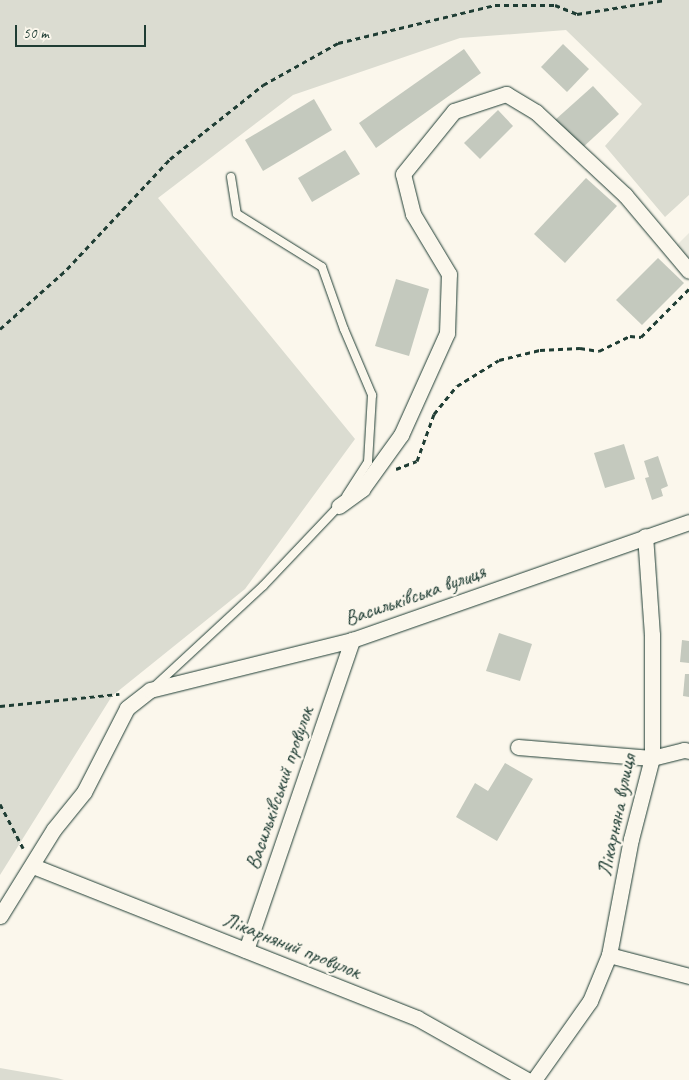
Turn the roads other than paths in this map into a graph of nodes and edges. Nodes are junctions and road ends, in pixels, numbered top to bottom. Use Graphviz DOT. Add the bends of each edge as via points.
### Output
graph roads {
  1 [pos="231,177"];
  2 [pos="689,271"];
  3 [pos="339,506"];
  4 [pos="689,522"];
  5 [pos="645,536"];
  6 [pos="352,640"];
  7 [pos="150,690"];
  8 [pos="518,747"];
  9 [pos="689,751"];
  10 [pos="652,758"];
  11 [pos="33,866"];
  12 [pos="0,916"];
  13 [pos="246,950"];
  14 [pos="610,955"];
  15 [pos="689,976"];
  16 [pos="527,1080"];
  17 [pos="534,1080"];
  1 -- 3 [label="lane" via="237,214 322,267 372,395 368,462"];
  2 -- 3 [label="street" via="625,195 536,112 506,94 454,111 403,174 412,214 449,274 447,333 401,435 362,489"];
  3 -- 7 [label="lane" via="263,586"];
  4 -- 5 [label="street, Васильківська вулиця"];
  5 -- 6 [label="street, Васильківська вулиця"];
  5 -- 10 [label="street, Лікарняна вулиця" via="652,635"];
  6 -- 7 [label="street, Васильківська вулиця"];
  6 -- 13 [label="street, Васильківський провулок"];
  7 -- 11 [label="street" via="127,708 84,792 54,829"];
  8 -- 10 [label="street"];
  9 -- 10 [label="street"];
  10 -- 14 [label="street, Лікарняна вулиця" via="632,839"];
  11 -- 12 [label="street"];
  11 -- 13 [label="street, Лікарняний провулок"];
  13 -- 16 [label="street, Лікарняний провулок" via="417,1018"];
  14 -- 15 [label="street"];
  14 -- 17 [label="street, Лікарняна вулиця" via="590,1001"];
}
